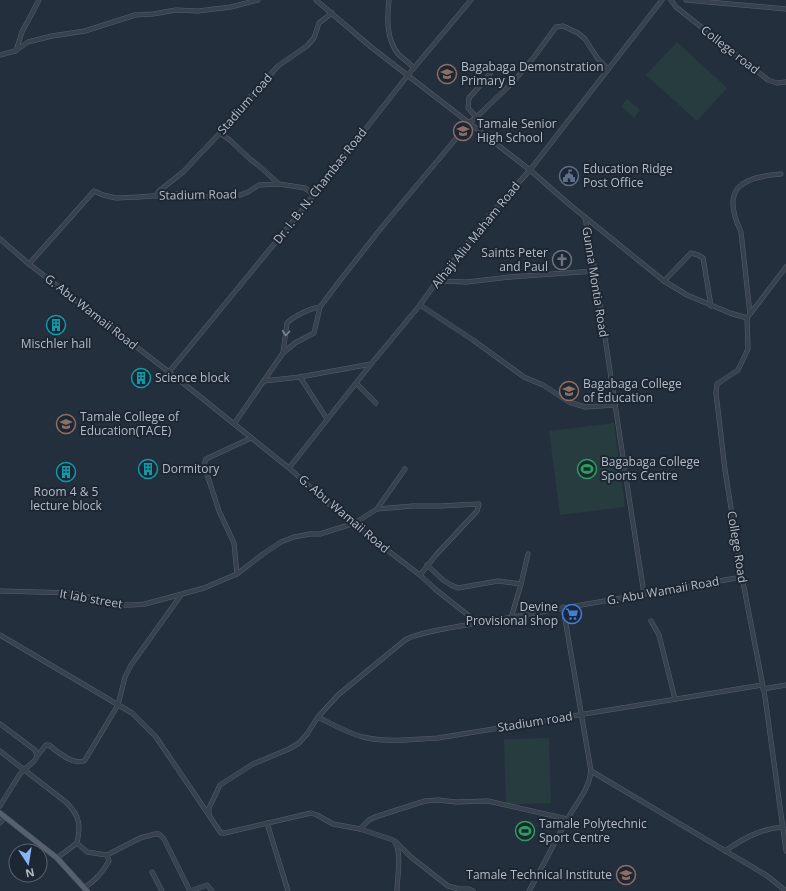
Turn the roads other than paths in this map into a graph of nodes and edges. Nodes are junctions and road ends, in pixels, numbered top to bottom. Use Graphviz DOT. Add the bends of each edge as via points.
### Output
graph roads {
  1 [pos="38,0"];
  2 [pos="258,0"];
  3 [pos="316,0"];
  4 [pos="389,0"];
  5 [pos="471,0"];
  6 [pos="662,0"];
  7 [pos="671,0"];
  8 [pos="686,0"];
  9 [pos="786,9"];
  10 [pos="332,13"];
  11 [pos="15,51"];
  12 [pos="0,56"];
  13 [pos="414,68"];
  14 [pos="608,69"];
  15 [pos="490,74"];
  16 [pos="408,75"];
  17 [pos="786,82"];
  18 [pos="476,117"];
  19 [pos="469,122"];
  20 [pos="220,133"];
  21 [pos="530,170"];
  22 [pos="781,174"];
  23 [pos="279,184"];
  24 [pos="314,195"];
  25 [pos="156,196"];
  26 [pos="585,218"];
  27 [pos="0,239"];
  28 [pos="29,264"];
  29 [pos="786,267"];
  30 [pos="595,271"];
  31 [pos="437,281"];
  32 [pos="664,282"];
  33 [pos="420,305"];
  34 [pos="711,306"];
  35 [pos="320,307"];
  36 [pos="748,316"];
  37 [pos="283,353"];
  38 [pos="371,364"];
  39 [pos="169,372"];
  40 [pos="300,377"];
  41 [pos="264,381"];
  42 [pos="356,384"];
  43 [pos="376,404"];
  44 [pos="615,405"];
  45 [pos="327,419"];
  46 [pos="234,424"];
  47 [pos="251,438"];
  48 [pos="289,468"];
  49 [pos="405,470"];
  50 [pos="377,509"];
  51 [pos="355,523"];
  52 [pos="528,554"];
  53 [pos="427,565"];
  54 [pos="237,574"];
  55 [pos="420,575"];
  56 [pos="742,577"];
  57 [pos="521,584"];
  58 [pos="0,591"];
  59 [pos="181,594"];
  60 [pos="644,594"];
  61 [pos="563,607"];
  62 [pos="510,618"];
  63 [pos="651,621"];
  64 [pos="478,623"];
  65 [pos="0,635"];
  66 [pos="786,685"];
  67 [pos="763,687"];
  68 [pos="675,700"];
  69 [pos="118,705"];
  70 [pos="582,715"];
  71 [pos="318,717"];
  72 [pos="0,724"];
  73 [pos="0,751"];
  74 [pos="37,756"];
  75 [pos="25,771"];
  76 [pos="591,771"];
  77 [pos="0,806"];
  78 [pos="0,813"];
  79 [pos="209,815"];
  80 [pos="784,816"];
  81 [pos="5,817"];
  82 [pos="567,819"];
  83 [pos="0,823"];
  84 [pos="267,823"];
  85 [pos="783,827"];
  86 [pos="360,829"];
  87 [pos="396,842"];
  88 [pos="77,843"];
  89 [pos="725,851"];
  90 [pos="786,851"];
  91 [pos="107,854"];
  92 [pos="57,858"];
  93 [pos="152,872"];
  94 [pos="86,889"];
  95 [pos="162,891"];
  96 [pos="190,891"];
  97 [pos="212,891"];
  98 [pos="288,891"];
  99 [pos="397,891"];
  100 [pos="473,891"];
  101 [pos="529,891"];
  102 [pos="786,891"];
  1 -- 11 [label="street"];
  2 -- 11 [label="street" via="226,8 135,15 85,31 28,42"];
  3 -- 10 [label="street, Gunna Montia Road"];
  4 -- 13 [label="street" via="387,15 390,37 398,54"];
  5 -- 13 [label="street, Dr. I. B. N. Chambas Road"];
  6 -- 14 [label="street, Alhaji Aliu Maham Road"];
  7 -- 17 [label="street, College road" via="768,80"];
  8 -- 9 [label="street"];
  10 -- 16 [label="street, Gunna Montia Road"];
  10 -- 20 [label="street, Stadium road" via="319,23 314,38 307,46 278,66"];
  11 -- 12 [label="street"];
  13 -- 16 [label="street, Dr. I. B. N. Chambas Road"];
  14 -- 18 [label="street" via="585,39 566,27 558,26 522,72"];
  14 -- 21 [label="street, Alhaji Aliu Maham Road"];
  15 -- 18 [label="street" via="470,98 468,108"];
  16 -- 19 [label="street, Gunna Montia Road"];
  16 -- 24 [label="street, Dr. I. B. N. Chambas Road"];
  18 -- 19 [label="street"];
  19 -- 21 [label="street, Gunna Montia Road"];
  19 -- 35 [label="street"];
  20 -- 23 [label="street"];
  20 -- 25 [label="street, Stadium road"];
  21 -- 26 [label="street, Gunna Montia Road"];
  21 -- 31 [label="street, Alhaji Aliu Maham Road" via="488,216"];
  22 -- 36 [label="street, College Road" via="754,178 743,183 734,193 734,209 741,232"];
  23 -- 24 [label="street, Stadium Road" via="305,188"];
  23 -- 25 [label="street, Stadium Road" via="259,186 240,195"];
  24 -- 39 [label="street, Dr. I. B. N. Chambas Road"];
  25 -- 28 [label="street, Stadium Road" via="116,198 93,192"];
  26 -- 30 [label="street, Gunna Montia Road"];
  26 -- 32 [label="street"];
  27 -- 28 [label="street, G. Abu Wamaii Road"];
  28 -- 39 [label="street, G. Abu Wamaii Road"];
  29 -- 36 [label="street"];
  30 -- 31 [label="street" via="467,282"];
  30 -- 44 [label="street, Gunna Montia Road"];
  31 -- 33 [label="street, Alhaji Aliu Maham Road"];
  32 -- 34 [label="street"];
  32 -- 34 [label="street" via="691,253 698,255 703,258"];
  33 -- 38 [label="street, Alhaji Aliu Maham Road"];
  33 -- 44 [label="street" via="524,377 543,385 569,402 585,407"];
  34 -- 36 [label="street"];
  35 -- 37 [label="street" via="314,333"];
  35 -- 37 [label="street, one-way" via="291,319 288,323"];
  36 -- 56 [label="street, College Road" via="748,349 738,370 717,384 716,393"];
  37 -- 41 [label="street"];
  38 -- 40 [label="street"];
  38 -- 42 [label="street, Alhaji Aliu Maham Road"];
  39 -- 46 [label="street, G. Abu Wamaii Road"];
  40 -- 41 [label="street"];
  40 -- 45 [label="street"];
  41 -- 46 [label="street"];
  42 -- 43 [label="street"];
  42 -- 45 [label="street, Alhaji Aliu Maham Road"];
  44 -- 60 [label="street, Gunna Montia Road"];
  45 -- 48 [label="street, Alhaji Aliu Maham Road"];
  46 -- 47 [label="street, G. Abu Wamaii Road"];
  47 -- 48 [label="street, G. Abu Wamaii Road"];
  47 -- 54 [label="street" via="206,460 204,465 219,511 234,543"];
  48 -- 51 [label="street, G. Abu Wamaii Road" via="337,511"];
  49 -- 50 [label="street"];
  50 -- 51 [label="street, It lab street"];
  50 -- 53 [label="street" via="479,504 477,511"];
  51 -- 54 [label="street, It lab street" via="281,542"];
  51 -- 55 [label="street, G. Abu Wamaii Road"];
  52 -- 57 [label="street"];
  53 -- 55 [label="street"];
  53 -- 57 [label="street" via="443,580 458,588 498,581"];
  54 -- 59 [label="street, It lab street" via="204,588"];
  55 -- 64 [label="street, G. Abu Wamaii Road"];
  56 -- 60 [label="street, G. Abu Wamaii Road"];
  56 -- 67 [label="street, College Road"];
  57 -- 62 [label="street"];
  58 -- 59 [label="street, It lab street" via="73,593 120,605 145,604"];
  59 -- 69 [label="street" via="131,665"];
  60 -- 61 [label="street, G. Abu Wamaii Road"];
  61 -- 62 [label="street, G. Abu Wamaii Road"];
  61 -- 70 [label="street"];
  62 -- 64 [label="street, G. Abu Wamaii Road"];
  63 -- 68 [label="street" via="659,635"];
  64 -- 71 [label="street" via="405,640 338,695"];
  65 -- 69 [label="street"];
  66 -- 67 [label="street, Stadium road"];
  67 -- 68 [label="street, Stadium road"];
  67 -- 80 [label="street, College Road"];
  68 -- 70 [label="street, Stadium road"];
  69 -- 74 [label="street" via="82,762 73,761 49,745 46,745"];
  69 -- 79 [label="street" via="132,713 156,737"];
  70 -- 71 [label="street, Stadium road" via="438,738 401,740 362,737"];
  70 -- 76 [label="street"];
  71 -- 79 [label="street" via="299,743 253,764 220,785 209,808"];
  72 -- 74 [label="street" via="35,750"];
  73 -- 75 [label="street"];
  74 -- 75 [label="street"];
  75 -- 77 [label="street" via="16,778"];
  75 -- 88 [label="street" via="74,810 80,830"];
  76 -- 82 [label="street" via="585,792"];
  76 -- 89 [label="street"];
  78 -- 81 [label="main road"];
  79 -- 84 [label="street" via="221,833"];
  80 -- 85 [label="street, College Road"];
  81 -- 83 [label="street"];
  81 -- 92 [label="main road"];
  82 -- 86 [label="street" via="488,801 438,800 425,801 375,817"];
  82 -- 101 [label="street"];
  84 -- 86 [label="street" via="311,813 333,824"];
  84 -- 98 [label="street"];
  85 -- 89 [label="street" via="746,837"];
  85 -- 90 [label="street, College Road"];
  86 -- 87 [label="street"];
  87 -- 99 [label="street" via="399,857"];
  87 -- 100 [label="street" via="448,886"];
  88 -- 91 [label="street" via="87,852"];
  88 -- 92 [label="street"];
  89 -- 102 [label="street" via="766,875"];
  91 -- 94 [label="street" via="109,861 102,873"];
  91 -- 96 [label="street" via="140,838 159,834 164,839"];
  92 -- 94 [label="main road"];
  93 -- 95 [label="street"];
  96 -- 97 [label="street" via="207,884"];
}
